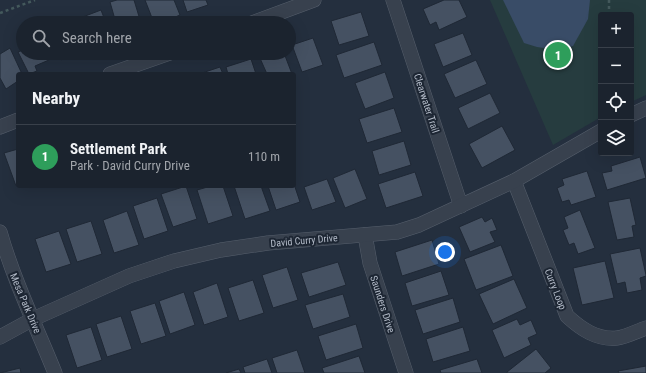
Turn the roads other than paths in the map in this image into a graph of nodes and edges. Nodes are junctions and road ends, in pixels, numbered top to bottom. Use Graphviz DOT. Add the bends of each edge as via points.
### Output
graph roads {
  1 [pos="314,0"];
  2 [pos="393,0"];
  3 [pos="271,16"];
  4 [pos="150,60"];
  5 [pos="116,72"];
  6 [pos="646,108"];
  7 [pos="634,114"];
  8 [pos="16,121"];
  9 [pos="0,127"];
  10 [pos="598,133"];
  11 [pos="514,181"];
  12 [pos="460,206"];
  13 [pos="0,232"];
  14 [pos="364,234"];
  15 [pos="33,319"];
  16 [pos="646,328"];
  17 [pos="0,337"];
  18 [pos="55,373"];
  19 [pos="406,373"];
  1 -- 3 [label="street"];
  2 -- 12 [label="street, Clearwater Trail"];
  4 -- 5 [label="street"];
  6 -- 7 [label="street"];
  8 -- 9 [label="street"];
  10 -- 11 [label="street, David Curry Drive"];
  11 -- 12 [label="street, David Curry Drive"];
  11 -- 16 [label="street, Curry Loop" via="567,316 588,332 610,338 618,338"];
  12 -- 14 [label="street, David Curry Drive" via="397,232"];
  13 -- 15 [label="street, Mesa Park Drive" via="18,287"];
  14 -- 15 [label="street, David Curry Drive" via="268,243 174,261 129,276"];
  14 -- 19 [label="street, Saunders Drive" via="370,263"];
  15 -- 17 [label="street, David Curry Drive"];
  15 -- 18 [label="street, Mesa Park Drive"];
}
